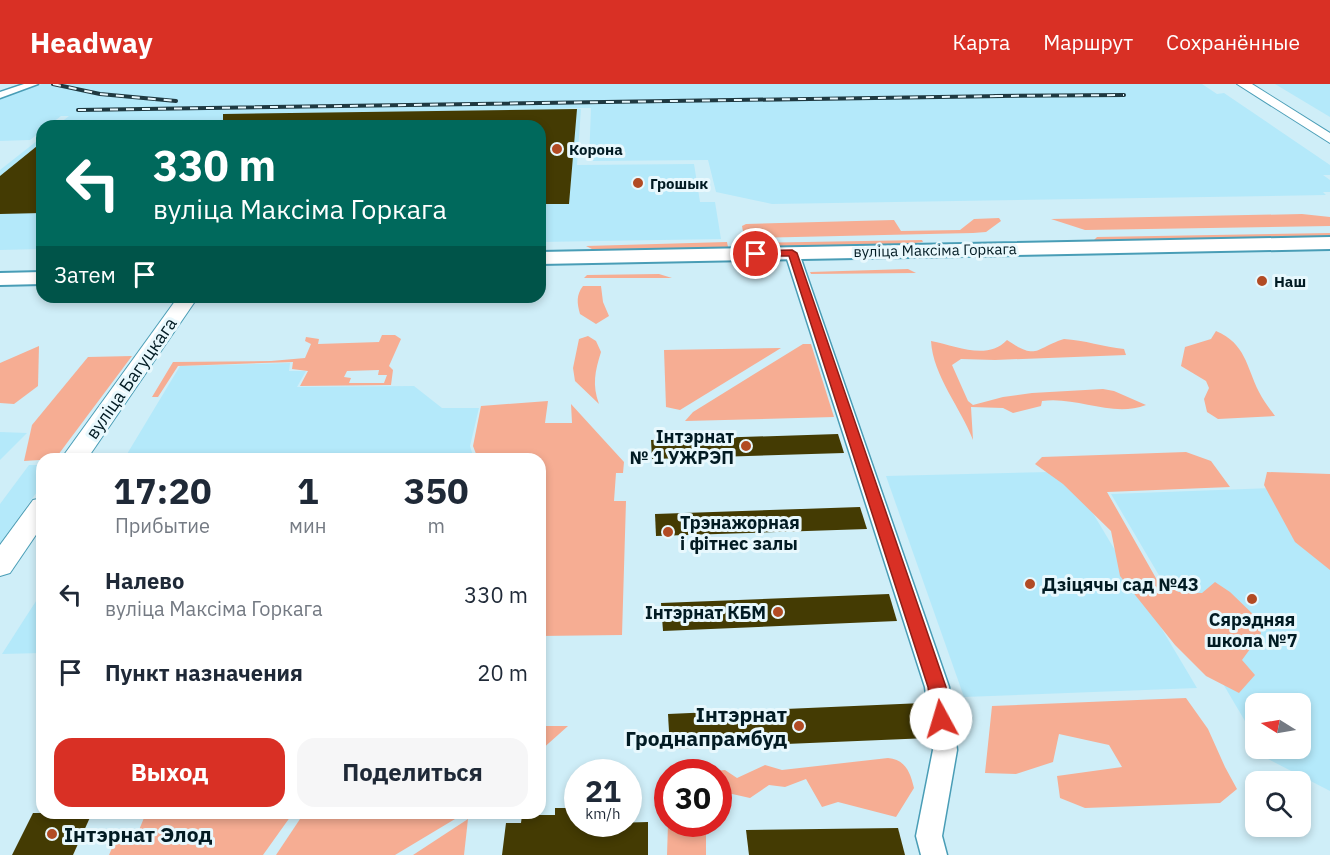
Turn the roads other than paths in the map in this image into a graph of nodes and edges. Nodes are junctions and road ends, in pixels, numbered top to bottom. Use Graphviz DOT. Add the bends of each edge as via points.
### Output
graph roads {
  1 [pos="33,84"];
  2 [pos="1243,84"];
  3 [pos="0,95"];
  4 [pos="1330,139"];
  5 [pos="1330,243"];
  6 [pos="1330,256"];
  7 [pos="546,258"];
  8 [pos="794,259"];
  9 [pos="36,265"];
  10 [pos="0,266"];
  11 [pos="546,270"];
  12 [pos="36,278"];
  13 [pos="0,279"];
  14 [pos="184,303"];
  15 [pos="78,453"];
  16 [pos="36,515"];
  17 [pos="0,566"];
  18 [pos="934,855"];
  1 -- 3 [label="street"];
  2 -- 4 [label="main road"];
  5 -- 8 [label="main road, вуліца Максіма Горкага"];
  6 -- 8 [label="main road, вуліца Максіма Горкага"];
  7 -- 8 [label="main road, вуліца Максіма Горкага"];
  8 -- 11 [label="main road, вуліца Максіма Горкага"];
  8 -- 18 [label="street" via="937,687 945,750 929,836"];
  9 -- 10 [label="main road"];
  12 -- 13 [label="main road"];
  14 -- 15 [label="main road, вуліца Багуцкага"];
  16 -- 17 [label="main road"];
}
